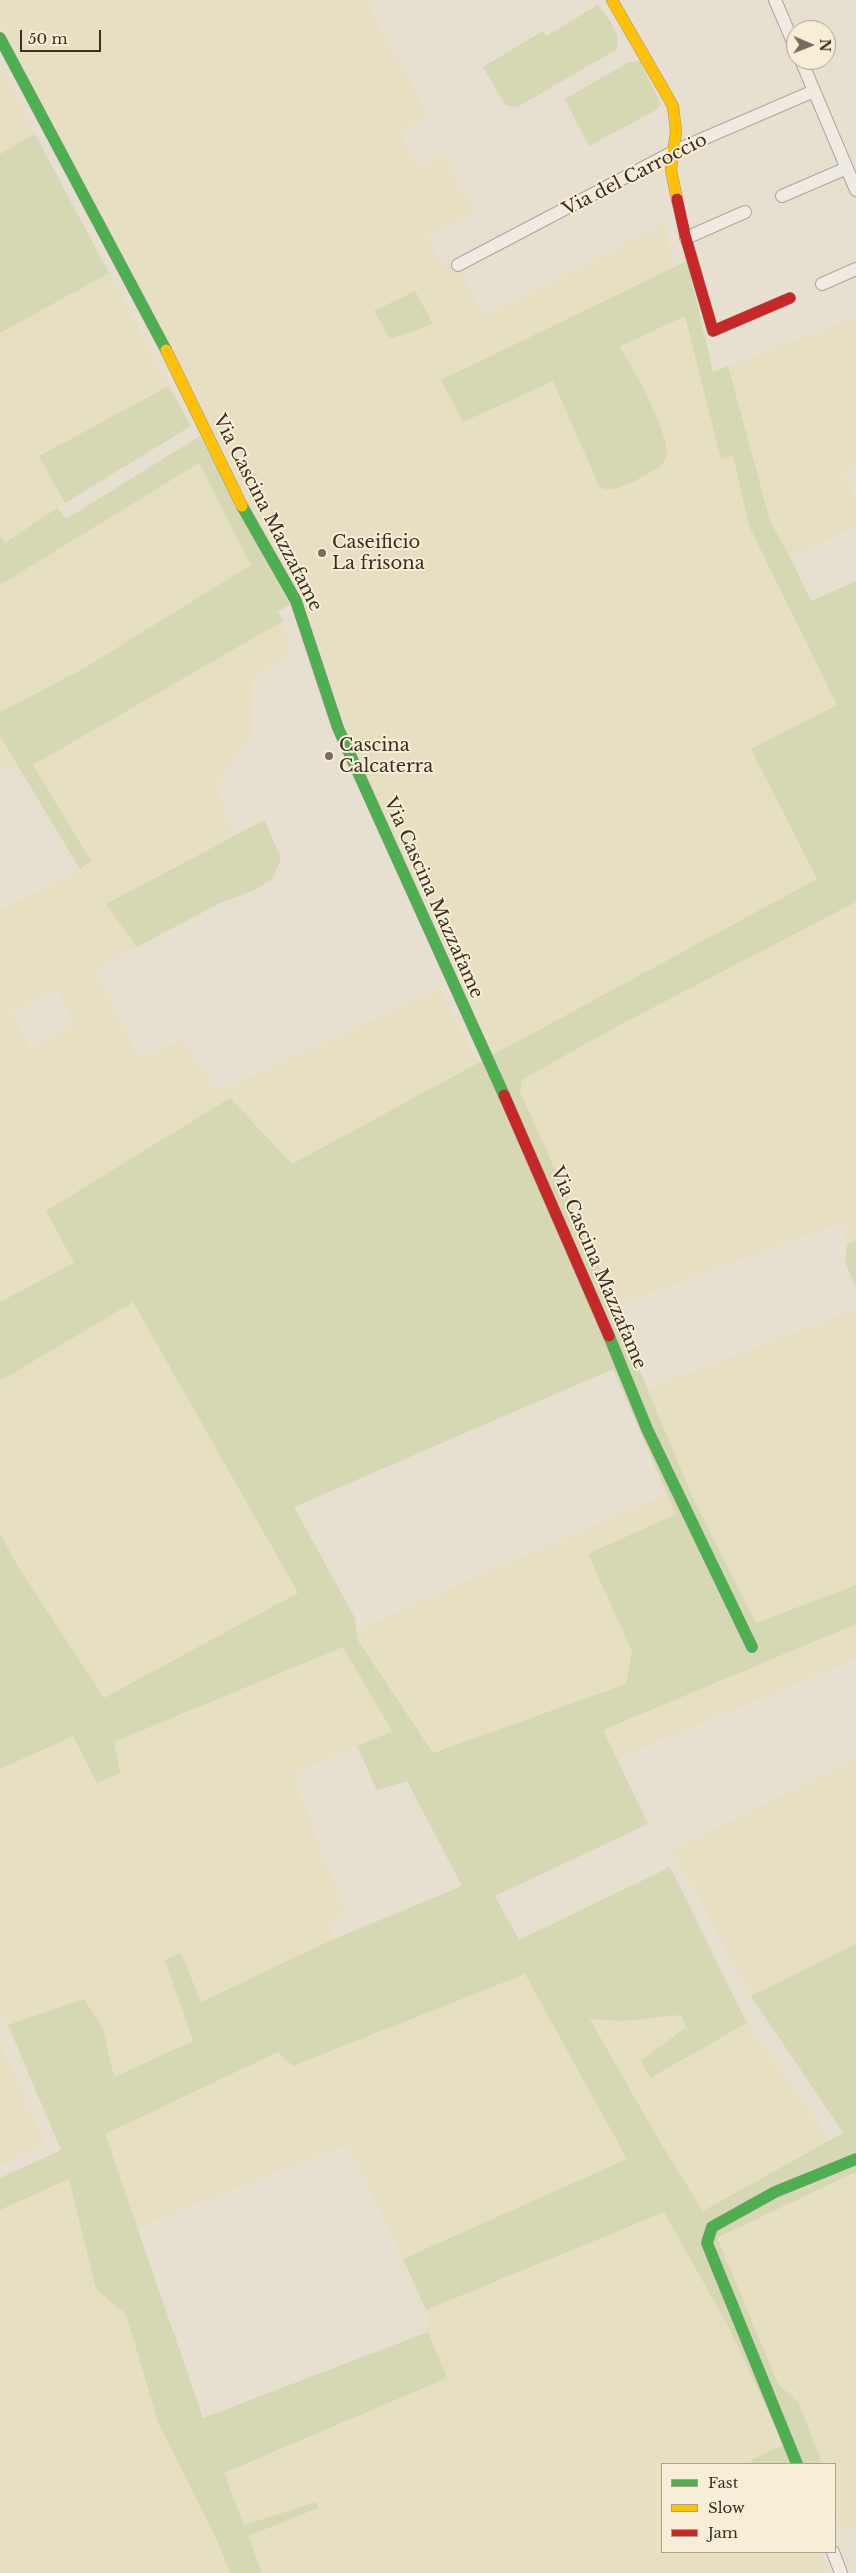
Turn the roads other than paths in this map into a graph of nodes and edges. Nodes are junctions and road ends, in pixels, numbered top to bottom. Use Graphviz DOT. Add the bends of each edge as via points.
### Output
graph roads {
  1 [pos="612,0"];
  2 [pos="775,0"];
  3 [pos="786,26"];
  4 [pos="0,38"];
  5 [pos="805,70"];
  6 [pos="814,91"];
  7 [pos="673,153"];
  8 [pos="847,168"];
  9 [pos="856,188"];
  10 [pos="782,196"];
  11 [pos="745,212"];
  12 [pos="686,238"];
  13 [pos="458,265"];
  14 [pos="856,269"];
  15 [pos="822,284"];
  16 [pos="790,298"];
  17 [pos="752,1647"];
  18 [pos="856,2159"];
  19 [pos="797,2463"];
  20 [pos="833,2553"];
  21 [pos="841,2573"];
  1 -- 7 [label="street" via="671,101 676,127"];
  2 -- 3 [label="street"];
  4 -- 17 [label="street, Via Cascina Mazzafame" via="99,228 154,325 240,502 296,601 338,728 355,768 594,1298 647,1429"];
  5 -- 6 [label="street"];
  6 -- 7 [label="street, Via del Carroccio"];
  6 -- 8 [label="street"];
  7 -- 12 [label="street" via="670,170"];
  7 -- 13 [label="street, Via del Carroccio"];
  8 -- 9 [label="street"];
  8 -- 10 [label="street"];
  11 -- 12 [label="street"];
  12 -- 16 [label="street" via="713,332"];
  14 -- 15 [label="street"];
  18 -- 19 [label="street" via="775,2192 712,2227 707,2243"];
  20 -- 21 [label="street"];
}
